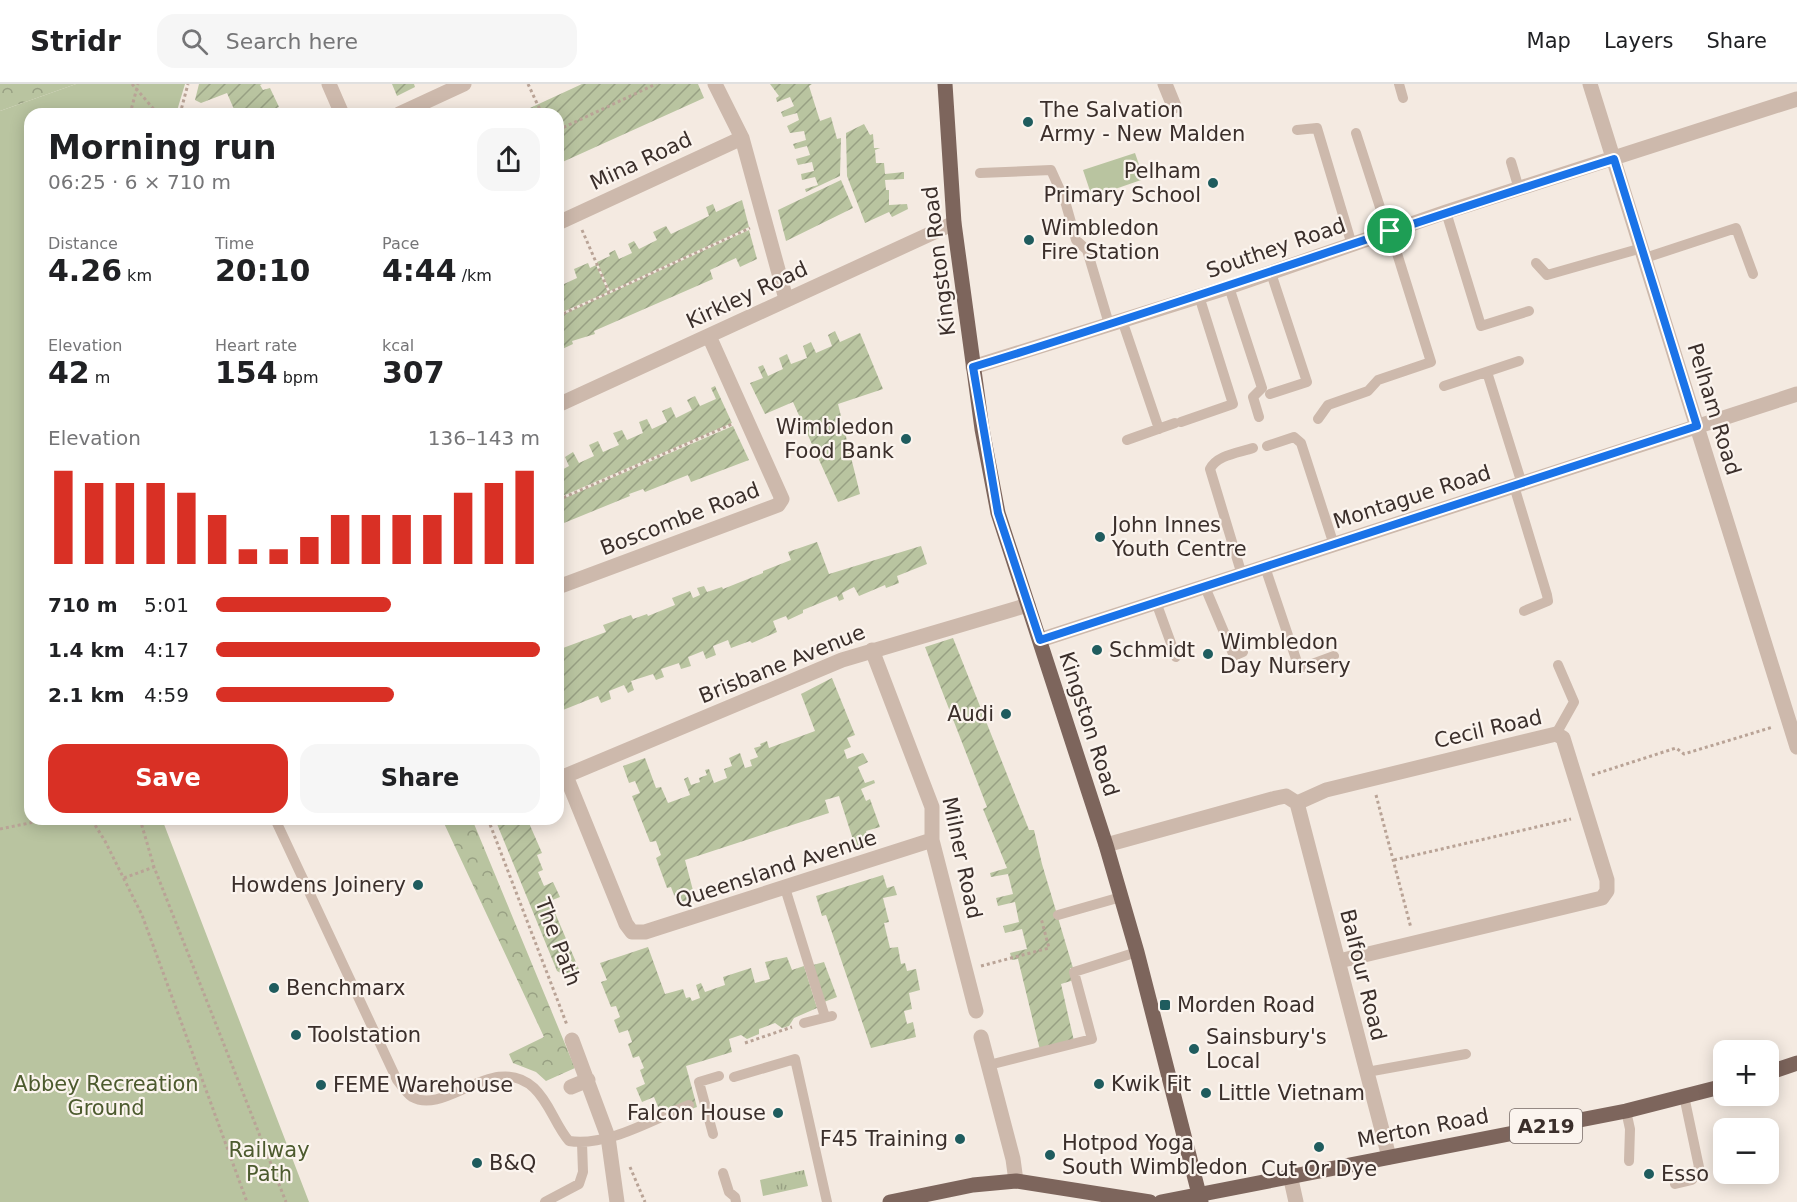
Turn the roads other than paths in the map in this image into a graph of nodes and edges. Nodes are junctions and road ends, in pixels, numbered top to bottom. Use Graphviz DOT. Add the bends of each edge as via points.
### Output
graph roads {
  1 [pos="329,84"];
  2 [pos="464,84"];
  3 [pos="716,84"];
  4 [pos="945,84"];
  5 [pos="1165,84"];
  6 [pos="1399,84"];
  7 [pos="1590,84"];
  8 [pos="1404,98"];
  9 [pos="1797,99"];
  10 [pos="1174,106"];
  11 [pos="339,108"];
  12 [pos="412,108"];
  13 [pos="1297,130"];
  14 [pos="1356,133"];
  15 [pos="742,138"];
  16 [pos="1614,159"];
  17 [pos="1511,162"];
  18 [pos="980,172"];
  19 [pos="1519,189"];
  20 [pos="1446,212"];
  21 [pos="564,220"];
  22 [pos="954,223"];
  23 [pos="1389,232"];
  24 [pos="1352,245"];
  25 [pos="1643,253"];
  26 [pos="1536,263"];
  27 [pos="1271,273"];
  28 [pos="1753,274"];
  29 [pos="1229,287"];
  30 [pos="1200,296"];
  31 [pos="786,299"];
  32 [pos="1529,311"];
  33 [pos="1115,322"];
  34 [pos="709,336"];
  35 [pos="1519,361"];
  36 [pos="973,367"];
  37 [pos="1487,372"];
  38 [pos="1444,386"];
  39 [pos="1270,394"];
  40 [pos="1797,394"];
  41 [pos="564,402"];
  42 [pos="1258,417"];
  43 [pos="1318,419"];
  44 [pos="1697,426"];
  45 [pos="1158,429"];
  46 [pos="1126,440"];
  47 [pos="1267,446"];
  48 [pos="1253,448"];
  49 [pos="1518,485"];
  50 [pos="1334,545"];
  51 [pos="1265,567"];
  52 [pos="1242,575"];
  53 [pos="564,585"];
  54 [pos="1205,587"];
  55 [pos="1156,602"];
  56 [pos="1028,605"];
  57 [pos="1524,610"];
  58 [pos="1040,640"];
  59 [pos="872,650"];
  60 [pos="1243,652"];
  61 [pos="1334,656"];
  62 [pos="1176,657"];
  63 [pos="1558,665"];
  64 [pos="1556,734"];
  65 [pos="1797,747"];
  66 [pos="564,776"];
  67 [pos="564,782"];
  68 [pos="1297,803"];
  69 [pos="278,825"];
  70 [pos="932,840"];
  71 [pos="1106,845"];
  72 [pos="785,888"];
  73 [pos="1122,897"];
  74 [pos="1058,915"];
  75 [pos="1137,952"];
  76 [pos="1339,961"];
  77 [pos="976,1011"];
  78 [pos="804,1023"];
  79 [pos="981,1037"];
  80 [pos="572,1040"];
  81 [pos="1466,1054"];
  82 [pos="1797,1063"];
  83 [pos="989,1065"];
  84 [pos="1779,1069"];
  85 [pos="1367,1072"];
  86 [pos="719,1076"];
  87 [pos="734,1077"];
  88 [pos="588,1080"];
  89 [pos="570,1087"];
  90 [pos="1713,1089"];
  91 [pos="1684,1096"];
  92 [pos="689,1105"];
  93 [pos="1626,1111"];
  94 [pos="713,1134"];
  95 [pos="608,1137"];
  96 [pos="582,1143"];
  97 [pos="1389,1156"];
  98 [pos="1629,1161"];
  99 [pos="723,1173"];
  100 [pos="1290,1175"];
  101 [pos="1016,1181"];
  102 [pos="1675,1184"];
  103 [pos="1201,1198"];
  104 [pos="1133,1201"];
  105 [pos="545,1202"];
  106 [pos="617,1202"];
  107 [pos="736,1202"];
  108 [pos="827,1202"];
  109 [pos="890,1202"];
  110 [pos="1150,1202"];
  111 [pos="1161,1202"];
  112 [pos="1296,1202"];
  1 -- 11 [label="street"];
  2 -- 12 [label="street"];
  3 -- 15 [label="street"];
  4 -- 22 [label="main road, Kingston Road"];
  5 -- 10 [label="street"];
  6 -- 8 [label="lane"];
  7 -- 16 [label="street, Pelham Road"];
  9 -- 16 [label="street, Southey Road"];
  13 -- 24 [label="lane" via="1317,128"];
  14 -- 23 [label="lane"];
  15 -- 21 [label="street, Mina Road"];
  15 -- 31 [label="street"];
  16 -- 19 [label="street, Southey Road"];
  16 -- 25 [label="street, Pelham Road"];
  17 -- 19 [label="lane"];
  18 -- 33 [label="lane" via="1051,170 1076,240 1087,250"];
  19 -- 20 [label="street, Southey Road"];
  20 -- 23 [label="street, Southey Road"];
  20 -- 32 [label="lane" via="1481,326"];
  22 -- 31 [label="street, Kirkley Road"];
  22 -- 36 [label="main road, Kingston Road"];
  23 -- 24 [label="street, Southey Road"];
  23 -- 43 [label="lane" via="1431,362 1378,380 1368,391 1328,405"];
  24 -- 27 [label="street, Southey Road"];
  25 -- 26 [label="lane" via="1547,275"];
  25 -- 28 [label="lane" via="1736,228"];
  25 -- 44 [label="street, Pelham Road"];
  27 -- 29 [label="street, Southey Road"];
  27 -- 39 [label="lane" via="1307,382"];
  29 -- 30 [label="street, Southey Road"];
  29 -- 42 [label="lane" via="1262,388 1253,397"];
  30 -- 33 [label="street, Southey Road"];
  30 -- 45 [label="lane" via="1233,404"];
  31 -- 34 [label="street, Kirkley Road"];
  33 -- 36 [label="street, Southey Road"];
  33 -- 45 [label="lane"];
  34 -- 41 [label="street, Kirkley Road"];
  34 -- 53 [label="street, Boscombe Road" via="782,499 778,505"];
  35 -- 37 [label="lane"];
  36 -- 56 [label="main road, Kingston Road" via="998,513"];
  37 -- 38 [label="lane"];
  37 -- 49 [label="lane"];
  40 -- 44 [label="street, Montague Road"];
  44 -- 49 [label="street, Montague Road"];
  44 -- 65 [label="street, Pelham Road"];
  45 -- 46 [label="lane"];
  47 -- 50 [label="lane" via="1294,437 1301,443"];
  48 -- 52 [label="lane" via="1214,462 1210,470"];
  49 -- 50 [label="street, Montague Road"];
  49 -- 57 [label="lane" via="1548,601"];
  50 -- 51 [label="street, Montague Road"];
  51 -- 52 [label="street, Montague Road"];
  51 -- 61 [label="lane" via="1297,662 1305,667"];
  52 -- 54 [label="street, Montague Road"];
  54 -- 55 [label="street, Montague Road"];
  54 -- 60 [label="lane" via="1234,656"];
  55 -- 58 [label="street, Montague Road"];
  55 -- 62 [label="lane"];
  56 -- 58 [label="main road, Kingston Road"];
  56 -- 59 [label="street, Brisbane Avenue"];
  58 -- 71 [label="main road, Kingston Road"];
  59 -- 66 [label="street, Brisbane Avenue"];
  59 -- 70 [label="street, Milner Road" via="932,807"];
  63 -- 64 [label="lane" via="1574,702"];
  64 -- 68 [label="street, Cecil Road" via="1326,790"];
  64 -- 76 [label="street, Cecil Road" via="1563,738 1606,880 1607,891 1602,898"];
  67 -- 72 [label="street, Queensland Avenue" via="632,932 645,932"];
  68 -- 71 [label="street" via="1286,796 1276,798"];
  68 -- 76 [label="street, Balfour Road"];
  69 -- 96 [label="lane" via="397,1080 412,1097 431,1101 489,1077 520,1080 533,1087 569,1141"];
  70 -- 72 [label="street, Queensland Avenue"];
  70 -- 77 [label="street, Milner Road"];
  71 -- 73 [label="main road, Kingston Road"];
  72 -- 78 [label="lane" via="828,1017"];
  73 -- 74 [label="lane"];
  73 -- 75 [label="main road, Kingston Road"];
  75 -- 83 [label="lane" via="1074,972 1092,1039"];
  75 -- 103 [label="main road, Kingston Road"];
  76 -- 85 [label="street, Balfour Road"];
  79 -- 83 [label="street"];
  80 -- 88 [label="street"];
  81 -- 85 [label="lane"];
  82 -- 84 [label="main road"];
  83 -- 101 [label="street"];
  85 -- 97 [label="street, Balfour Road"];
  86 -- 94 [label="lane" via="699,1082"];
  87 -- 108 [label="lane" via="795,1059"];
  88 -- 89 [label="street"];
  88 -- 95 [label="street"];
  90 -- 91 [label="main road, Merton Road / A219"];
  91 -- 93 [label="main road, Merton Road / A219"];
  91 -- 102 [label="lane" via="1699,1167 1692,1180"];
  92 -- 95 [label="lane"];
  93 -- 97 [label="main road, Merton Road / A219"];
  93 -- 98 [label="lane"];
  95 -- 96 [label="lane"];
  95 -- 106 [label="street"];
  96 -- 105 [label="lane" via="583,1172 579,1184"];
  97 -- 100 [label="main road, Merton Road / A219"];
  99 -- 107 [label="lane"];
  100 -- 103 [label="main road, Merton Road / A219"];
  100 -- 112 [label="street"];
  101 -- 104 [label="main road"];
  101 -- 109 [label="main road"];
  103 -- 111 [label="main road, A219"];
  104 -- 110 [label="main road"];
}
